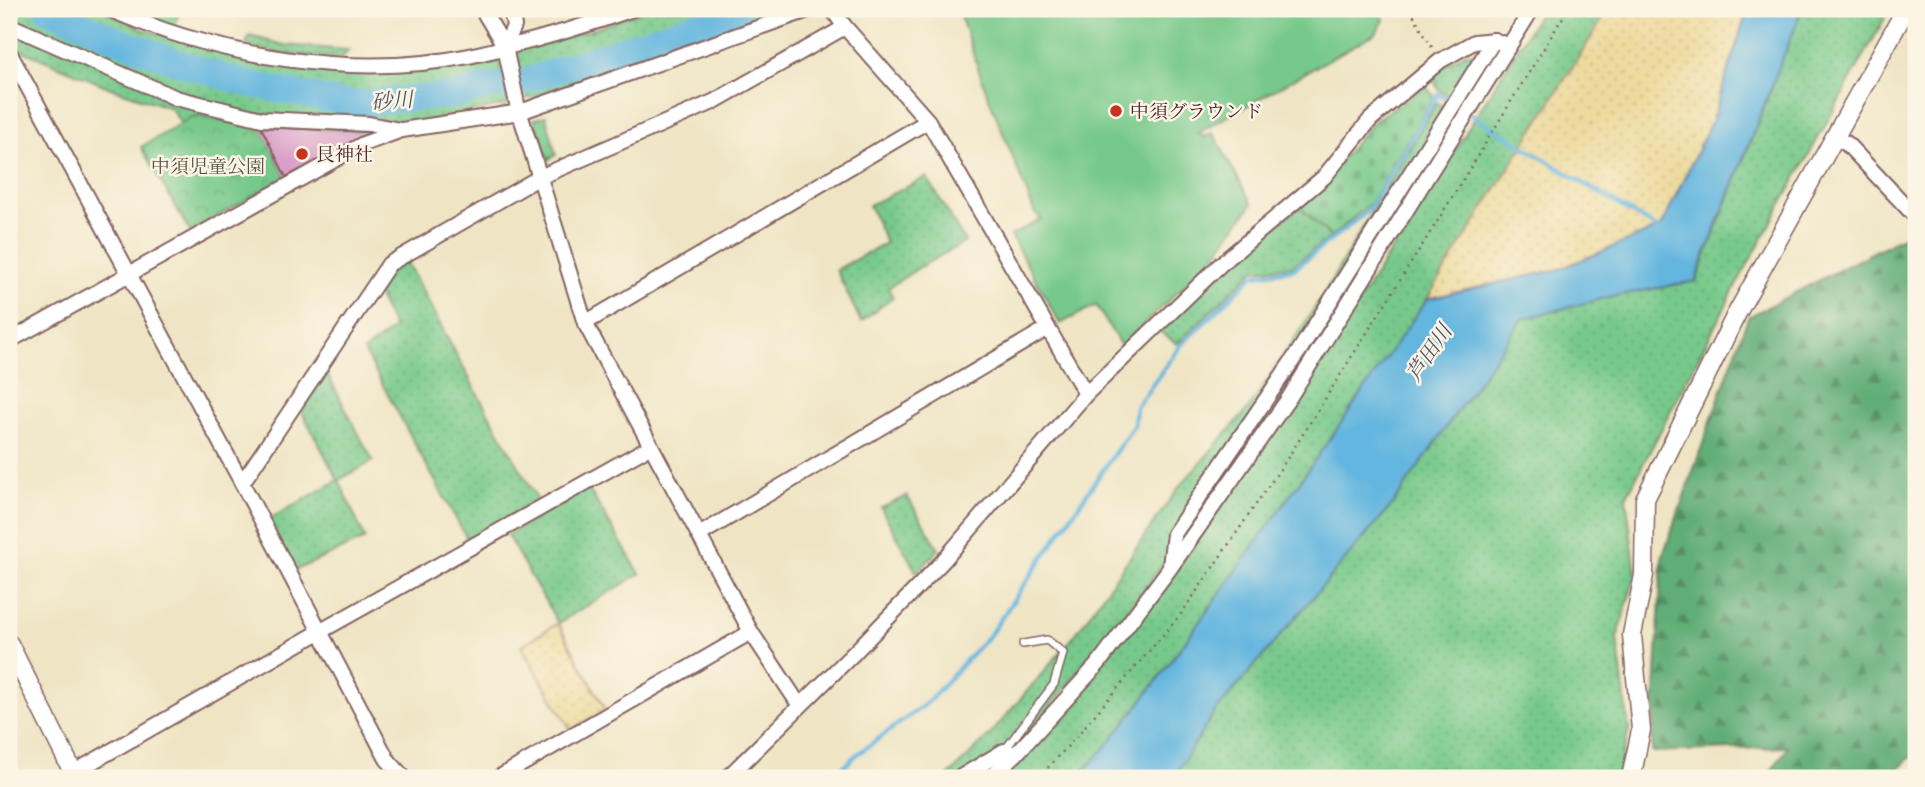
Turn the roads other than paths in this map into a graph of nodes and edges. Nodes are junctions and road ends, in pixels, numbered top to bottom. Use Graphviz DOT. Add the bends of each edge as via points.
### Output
graph roads {
  1 [pos="109,9"];
  2 [pos="482,9"];
  3 [pos="511,9"];
  4 [pos="633,9"];
  5 [pos="811,9"];
  6 [pos="832,9"];
  7 [pos="1532,9"];
  8 [pos="1906,9"];
  9 [pos="9,25"];
  10 [pos="845,27"];
  11 [pos="1494,40"];
  12 [pos="1509,46"];
  13 [pos="505,47"];
  14 [pos="9,52"];
  15 [pos="519,108"];
  16 [pos="928,121"];
  17 [pos="402,130"];
  18 [pos="1835,138"];
  19 [pos="540,177"];
  20 [pos="1916,218"];
  21 [pos="128,275"];
  22 [pos="585,323"];
  23 [pos="1048,328"];
  24 [pos="9,341"];
  25 [pos="1086,394"];
  26 [pos="651,446"];
  27 [pos="242,483"];
  28 [pos="699,536"];
  29 [pos="1170,568"];
  30 [pos="321,631"];
  31 [pos="751,632"];
  32 [pos="9,644"];
  33 [pos="1023,644"];
  34 [pos="800,706"];
  35 [pos="1010,752"];
  36 [pos="71,776"];
  37 [pos="404,778"];
  38 [pos="498,778"];
  39 [pos="727,778"];
  40 [pos="959,778"];
  41 [pos="990,778"];
  42 [pos="1631,778"];
  1 -- 13 [label="street" via="202,40 271,58 309,62 413,63"];
  2 -- 13 [label="street"];
  3 -- 13 [label="street" via="514,26"];
  4 -- 13 [label="street"];
  5 -- 15 [label="street"];
  6 -- 10 [label="street"];
  7 -- 12 [label="street"];
  8 -- 18 [label="street"];
  9 -- 17 [label="street" via="176,98 262,119"];
  10 -- 16 [label="street"];
  10 -- 19 [label="street" via="713,102"];
  11 -- 12 [label="street"];
  11 -- 25 [label="street" via="1474,42 1440,61 1370,120 1324,177 1220,264"];
  11 -- 29 [label="street" via="1299,351 1174,534"];
  12 -- 29 [label="street" via="1289,398"];
  13 -- 15 [label="street"];
  14 -- 21 [label="street"];
  15 -- 17 [label="street"];
  15 -- 19 [label="street"];
  16 -- 22 [label="street"];
  16 -- 23 [label="street"];
  17 -- 21 [label="street" via="363,144"];
  18 -- 20 [label="street" via="1846,143"];
  18 -- 42 [label="street" via="1736,315 1645,499 1644,575 1632,635 1641,730"];
  19 -- 22 [label="street"];
  19 -- 27 [label="street" via="389,264"];
  21 -- 24 [label="street"];
  21 -- 27 [label="street"];
  22 -- 26 [label="street"];
  23 -- 25 [label="street"];
  23 -- 28 [label="street"];
  25 -- 34 [label="street" via="943,561"];
  26 -- 28 [label="street"];
  26 -- 30 [label="street"];
  27 -- 30 [label="street"];
  28 -- 31 [label="street"];
  29 -- 35 [label="street" via="1098,664"];
  30 -- 36 [label="street"];
  30 -- 37 [label="street" via="387,759"];
  31 -- 34 [label="street"];
  31 -- 38 [label="street"];
  32 -- 36 [label="street"];
  33 -- 35 [label="lane" via="1047,640 1063,653 1054,684"];
  34 -- 39 [label="street"];
  35 -- 40 [label="street"];
  35 -- 41 [label="street"];
}
